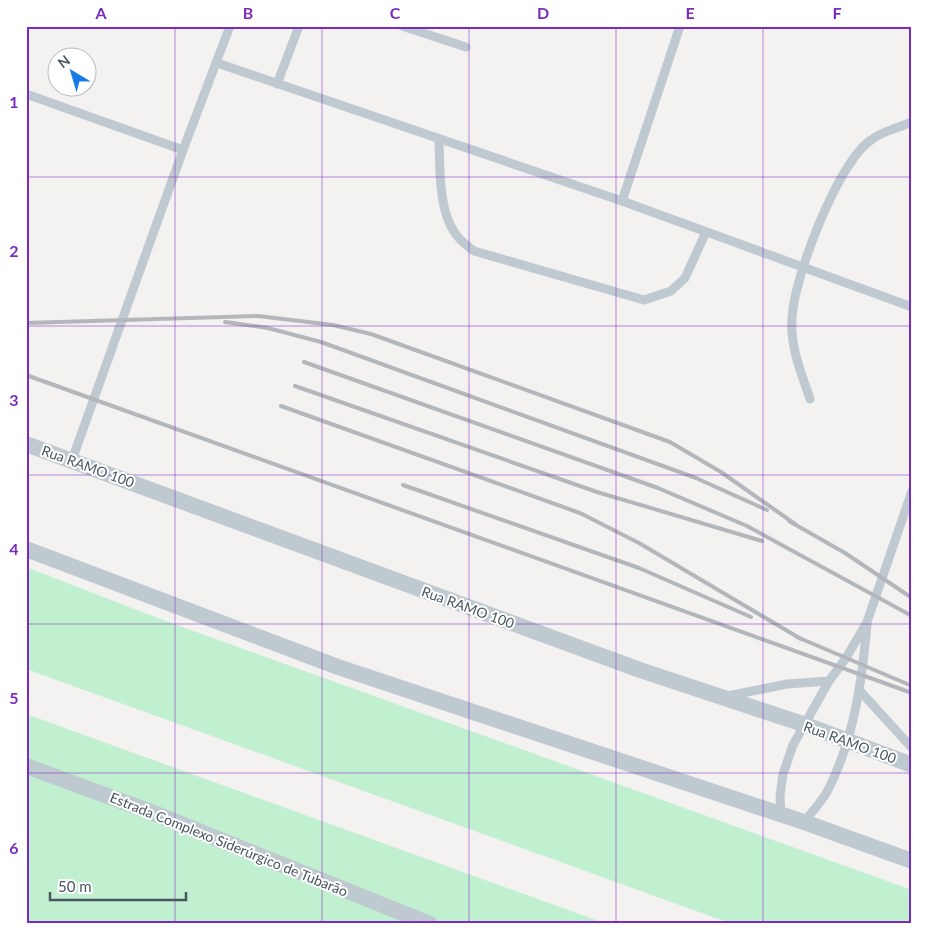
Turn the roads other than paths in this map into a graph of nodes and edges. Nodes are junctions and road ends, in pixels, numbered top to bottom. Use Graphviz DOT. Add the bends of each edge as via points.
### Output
graph roads {
  1 [pos="230,26"];
  2 [pos="299,26"];
  3 [pos="402,26"];
  4 [pos="680,26"];
  5 [pos="466,47"];
  6 [pos="217,63"];
  7 [pos="277,84"];
  8 [pos="26,94"];
  9 [pos="912,122"];
  10 [pos="439,139"];
  11 [pos="182,150"];
  12 [pos="622,201"];
  13 [pos="706,232"];
  14 [pos="803,267"];
  15 [pos="912,307"];
  16 [pos="810,399"];
  17 [pos="26,444"];
  18 [pos="72,460"];
  19 [pos="912,491"];
  20 [pos="26,548"];
  21 [pos="867,622"];
  22 [pos="829,681"];
  23 [pos="861,692"];
  24 [pos="722,697"];
  25 [pos="806,725"];
  26 [pos="847,740"];
  27 [pos="912,748"];
  28 [pos="912,764"];
  29 [pos="26,766"];
  30 [pos="781,815"];
  31 [pos="804,822"];
  32 [pos="912,861"];
  33 [pos="430,924"];
  1 -- 6 [label="lane"];
  2 -- 7 [label="lane"];
  3 -- 5 [label="lane"];
  4 -- 12 [label="lane"];
  6 -- 7 [label="lane"];
  6 -- 11 [label="lane"];
  7 -- 10 [label="lane"];
  8 -- 11 [label="lane"];
  9 -- 14 [label="lane" via="882,133 854,157 832,195"];
  10 -- 12 [label="lane"];
  10 -- 13 [label="lane" via="446,214 458,237 474,251 644,300 671,291 685,278"];
  11 -- 18 [label="lane"];
  12 -- 13 [label="lane"];
  13 -- 14 [label="lane"];
  14 -- 15 [label="lane"];
  14 -- 16 [label="lane" via="792,317 794,351"];
  17 -- 18 [label="street, Rua RAMO 100"];
  18 -- 24 [label="street, Rua RAMO 100" via="640,670"];
  19 -- 21 [label="lane"];
  20 -- 30 [label="street" via="338,667"];
  21 -- 22 [label="lane"];
  21 -- 23 [label="lane"];
  22 -- 24 [label="lane" via="787,684"];
  22 -- 25 [label="lane"];
  23 -- 26 [label="lane"];
  23 -- 27 [label="lane"];
  24 -- 25 [label="street, Rua RAMO 100"];
  25 -- 26 [label="street, Rua RAMO 100"];
  25 -- 30 [label="lane" via="783,774"];
  26 -- 28 [label="street, Rua RAMO 100"];
  26 -- 31 [label="lane" via="827,792"];
  29 -- 33 [label="street, Estrada Complexo Siderúrgico de Tubarão" via="151,812"];
  30 -- 31 [label="street"];
  31 -- 32 [label="street"];
}
